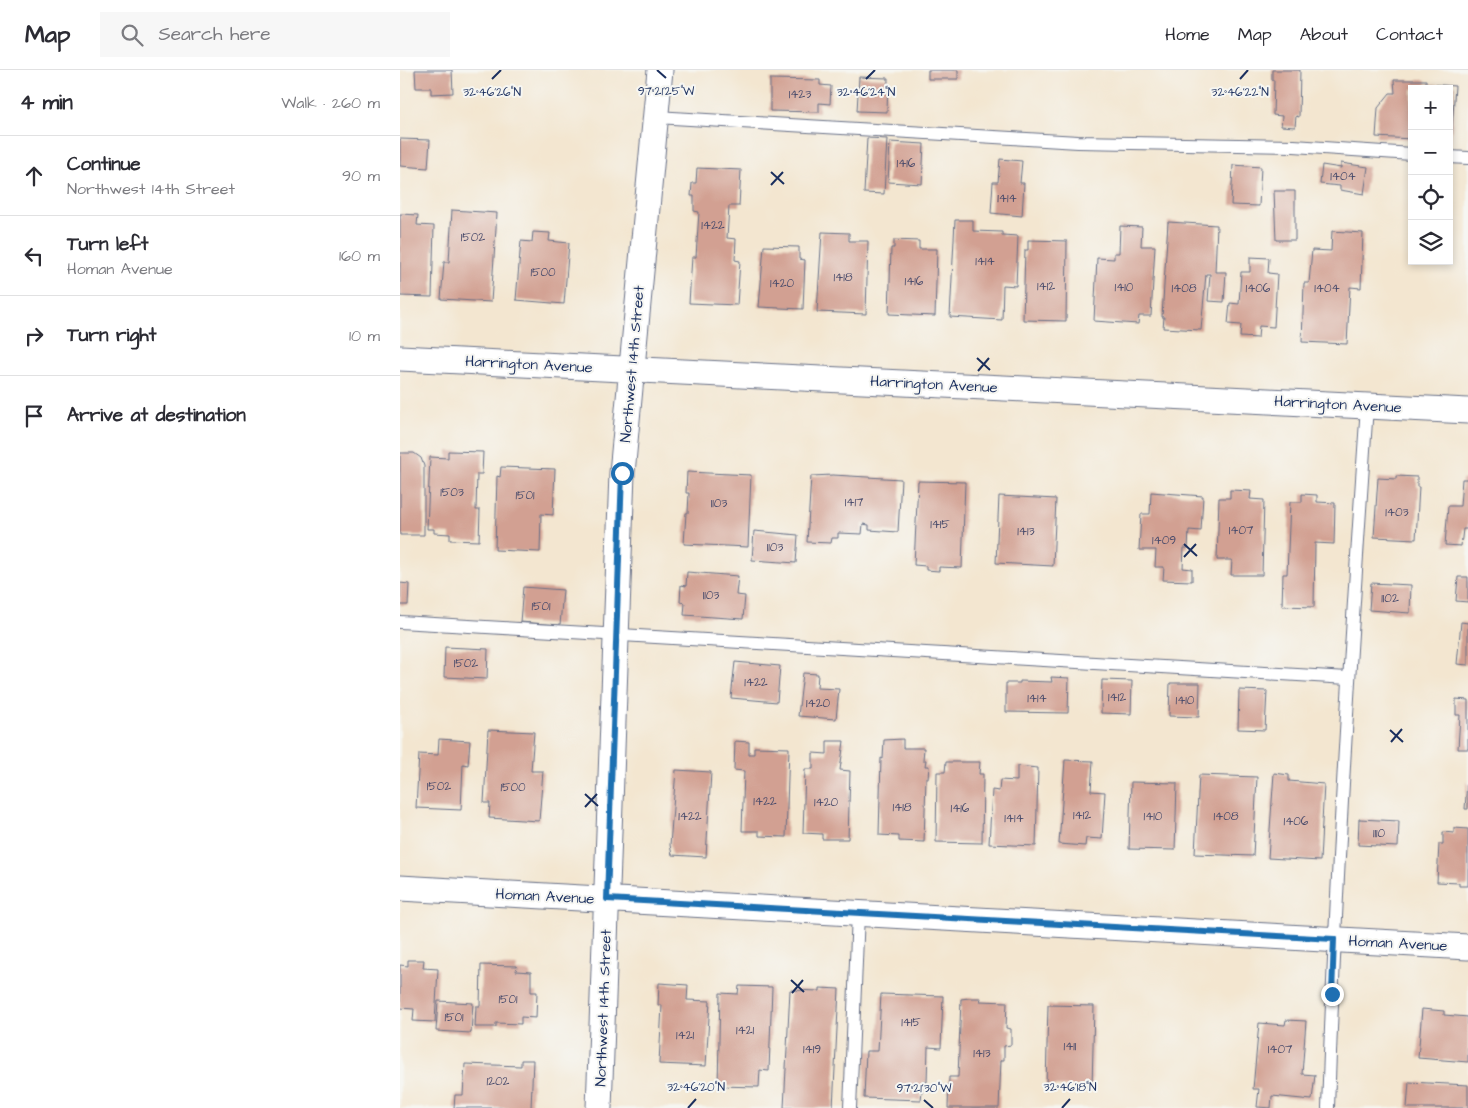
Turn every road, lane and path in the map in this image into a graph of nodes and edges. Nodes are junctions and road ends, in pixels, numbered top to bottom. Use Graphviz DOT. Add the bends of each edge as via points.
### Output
graph roads {
  1 [pos="660,70"];
  2 [pos="656,117"];
  3 [pos="1408,154"];
  4 [pos="1453,157"];
  5 [pos="1468,158"];
  6 [pos="400,358"];
  7 [pos="632,369"];
  8 [pos="1367,406"];
  9 [pos="1468,411"];
  10 [pos="400,622"];
  11 [pos="616,634"];
  12 [pos="1348,678"];
  13 [pos="400,888"];
  14 [pos="607,899"];
  15 [pos="858,913"];
  16 [pos="1334,939"];
  17 [pos="1468,947"];
  18 [pos="599,1108"];
  19 [pos="850,1108"];
  20 [pos="1328,1108"];
  1 -- 2 [label="street, Northwest 14th Street"];
  2 -- 3 [label="lane" via="1078,142 1294,146"];
  2 -- 7 [label="street, Northwest 14th Street"];
  4 -- 5 [label="lane"];
  6 -- 7 [label="street, Harrington Avenue"];
  7 -- 8 [label="street, Harrington Avenue"];
  7 -- 11 [label="street, Northwest 14th Street" via="622,473"];
  8 -- 9 [label="street, Harrington Avenue"];
  8 -- 12 [label="lane"];
  10 -- 11 [label="lane"];
  11 -- 12 [label="lane"];
  11 -- 14 [label="street, Northwest 14th Street"];
  12 -- 16 [label="lane"];
  13 -- 14 [label="street, Homan Avenue"];
  14 -- 15 [label="street, Homan Avenue"];
  14 -- 18 [label="street, Northwest 14th Street"];
  15 -- 16 [label="street, Homan Avenue"];
  15 -- 19 [label="lane"];
  16 -- 17 [label="street, Homan Avenue"];
  16 -- 20 [label="lane"];
}
